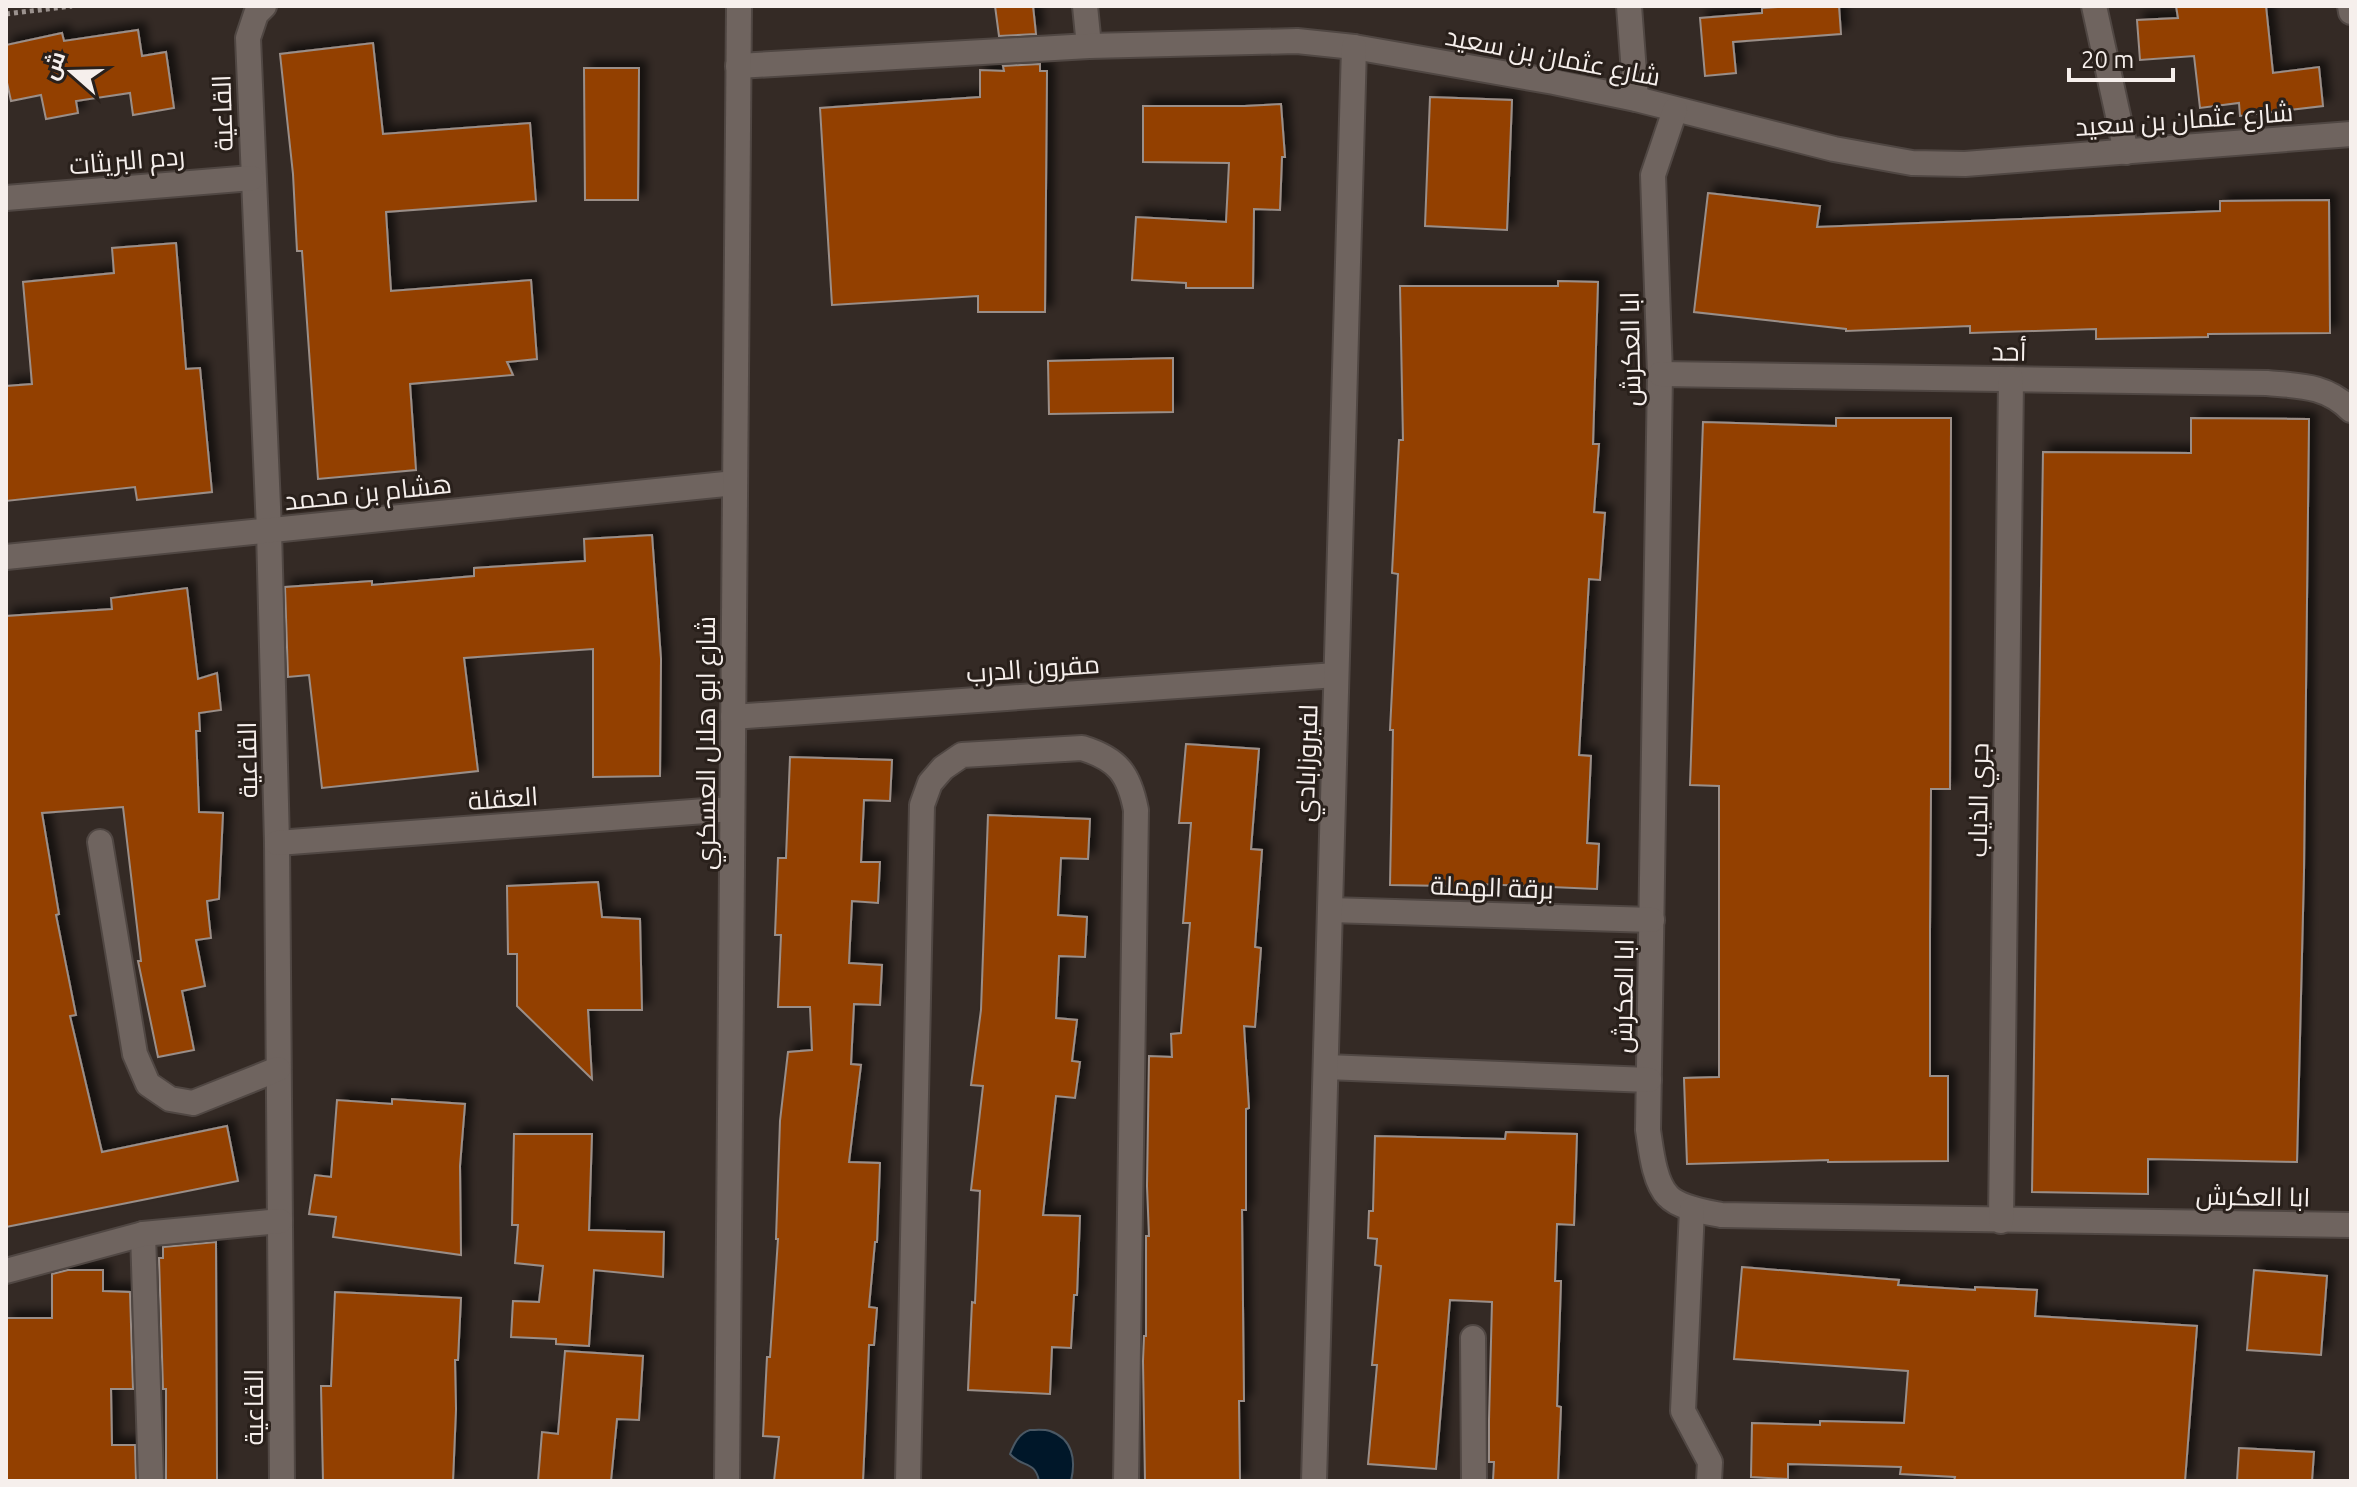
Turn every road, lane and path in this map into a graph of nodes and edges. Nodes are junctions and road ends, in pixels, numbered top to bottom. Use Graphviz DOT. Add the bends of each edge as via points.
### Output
graph roads {
  1 [pos="72,6"];
  2 [pos="264,6"];
  3 [pos="739,6"];
  4 [pos="1085,6"];
  5 [pos="1629,6"];
  6 [pos="2094,6"];
  7 [pos="2350,6"];
  8 [pos="2351,12"];
  9 [pos="6,14"];
  10 [pos="1089,46"];
  11 [pos="1354,47"];
  12 [pos="738,66"];
  13 [pos="1636,99"];
  14 [pos="1675,110"];
  15 [pos="2351,134"];
  16 [pos="2126,152"];
  17 [pos="252,178"];
  18 [pos="6,198"];
  19 [pos="1660,374"];
  20 [pos="2011,379"];
  21 [pos="2351,410"];
  22 [pos="735,483"];
  23 [pos="269,530"];
  24 [pos="6,557"];
  25 [pos="1336,675"];
  26 [pos="733,717"];
  27 [pos="732,809"];
  28 [pos="100,842"];
  29 [pos="277,843"];
  30 [pos="1330,910"];
  31 [pos="1652,920"];
  32 [pos="1326,1067"];
  33 [pos="278,1069"];
  34 [pos="1649,1080"];
  35 [pos="1692,1209"];
  36 [pos="280,1221"];
  37 [pos="2001,1221"];
  38 [pos="2351,1225"];
  39 [pos="143,1234"];
  40 [pos="6,1271"];
  41 [pos="1473,1338"];
  42 [pos="151,1481"];
  43 [pos="282,1481"];
  44 [pos="727,1481"];
  45 [pos="908,1481"];
  46 [pos="1126,1481"];
  47 [pos="1314,1481"];
  48 [pos="1474,1481"];
  49 [pos="1709,1481"];
  1 -- 9 [label="path"];
  2 -- 17 [label="street, القاعية" via="248,38"];
  3 -- 12 [label="street, شارع ابو هلال العسكري"];
  4 -- 10 [label="street"];
  5 -- 13 [label="street"];
  6 -- 16 [label="street"];
  7 -- 8 [label="street"];
  10 -- 11 [label="street, شارع عثمان بن سعيد" via="1297,41"];
  10 -- 12 [label="street, شارع عثمان بن سعيد"];
  11 -- 13 [label="street, شارع عثمان بن سعيد"];
  11 -- 25 [label="street, لفيروزابادي"];
  12 -- 22 [label="street, شارع ابو هلال العسكري"];
  13 -- 14 [label="street, شارع عثمان بن سعيد"];
  14 -- 16 [label="street, شارع عثمان بن سعيد" via="1912,163"];
  14 -- 19 [label="street, ابا العكرش" via="1653,175"];
  15 -- 16 [label="street, شارع عثمان بن سعيد"];
  17 -- 18 [label="street, ردم البريثات"];
  17 -- 23 [label="street, القاعية"];
  19 -- 20 [label="street, أحد"];
  19 -- 31 [label="street, ابا العكرش"];
  20 -- 21 [label="street, أحد" via="2301,386 2334,394"];
  20 -- 37 [label="street, جري الذياب"];
  22 -- 23 [label="street, هشام بن محمد"];
  22 -- 26 [label="street, شارع ابو هلال العسكري"];
  23 -- 24 [label="street, هشام بن محمد"];
  23 -- 29 [label="street, القاعية"];
  25 -- 26 [label="street, مقرون الدرب"];
  25 -- 30 [label="street, لفيروزابادي"];
  26 -- 27 [label="street, شارع ابو هلال العسكري"];
  27 -- 29 [label="street, العقلة"];
  27 -- 44 [label="street, شارع ابو هلال العسكري"];
  28 -- 33 [label="street" via="135,1054 148,1084 170,1099 193,1103"];
  29 -- 33 [label="street, القاعية"];
  30 -- 31 [label="street, برقة الهملة"];
  30 -- 32 [label="street, لفيروزابادي"];
  31 -- 34 [label="street, ابا العكرش"];
  32 -- 34 [label="street"];
  32 -- 47 [label="street, لفيروزابادي"];
  33 -- 36 [label="street, القاعية"];
  34 -- 35 [label="street, ابا العكرش" via="1654,1170 1668,1196"];
  35 -- 37 [label="street, ابا العكرش" via="1721,1215"];
  35 -- 49 [label="street" via="1683,1411 1710,1462"];
  36 -- 39 [label="street"];
  36 -- 43 [label="street, القاعية"];
  37 -- 38 [label="street, ابا العكرش"];
  39 -- 40 [label="street"];
  39 -- 42 [label="street"];
  41 -- 48 [label="street"];
  45 -- 46 [label="street" via="922,805 930,783 962,755 1082,748 1119,767 1131,785 1136,810"];
}
